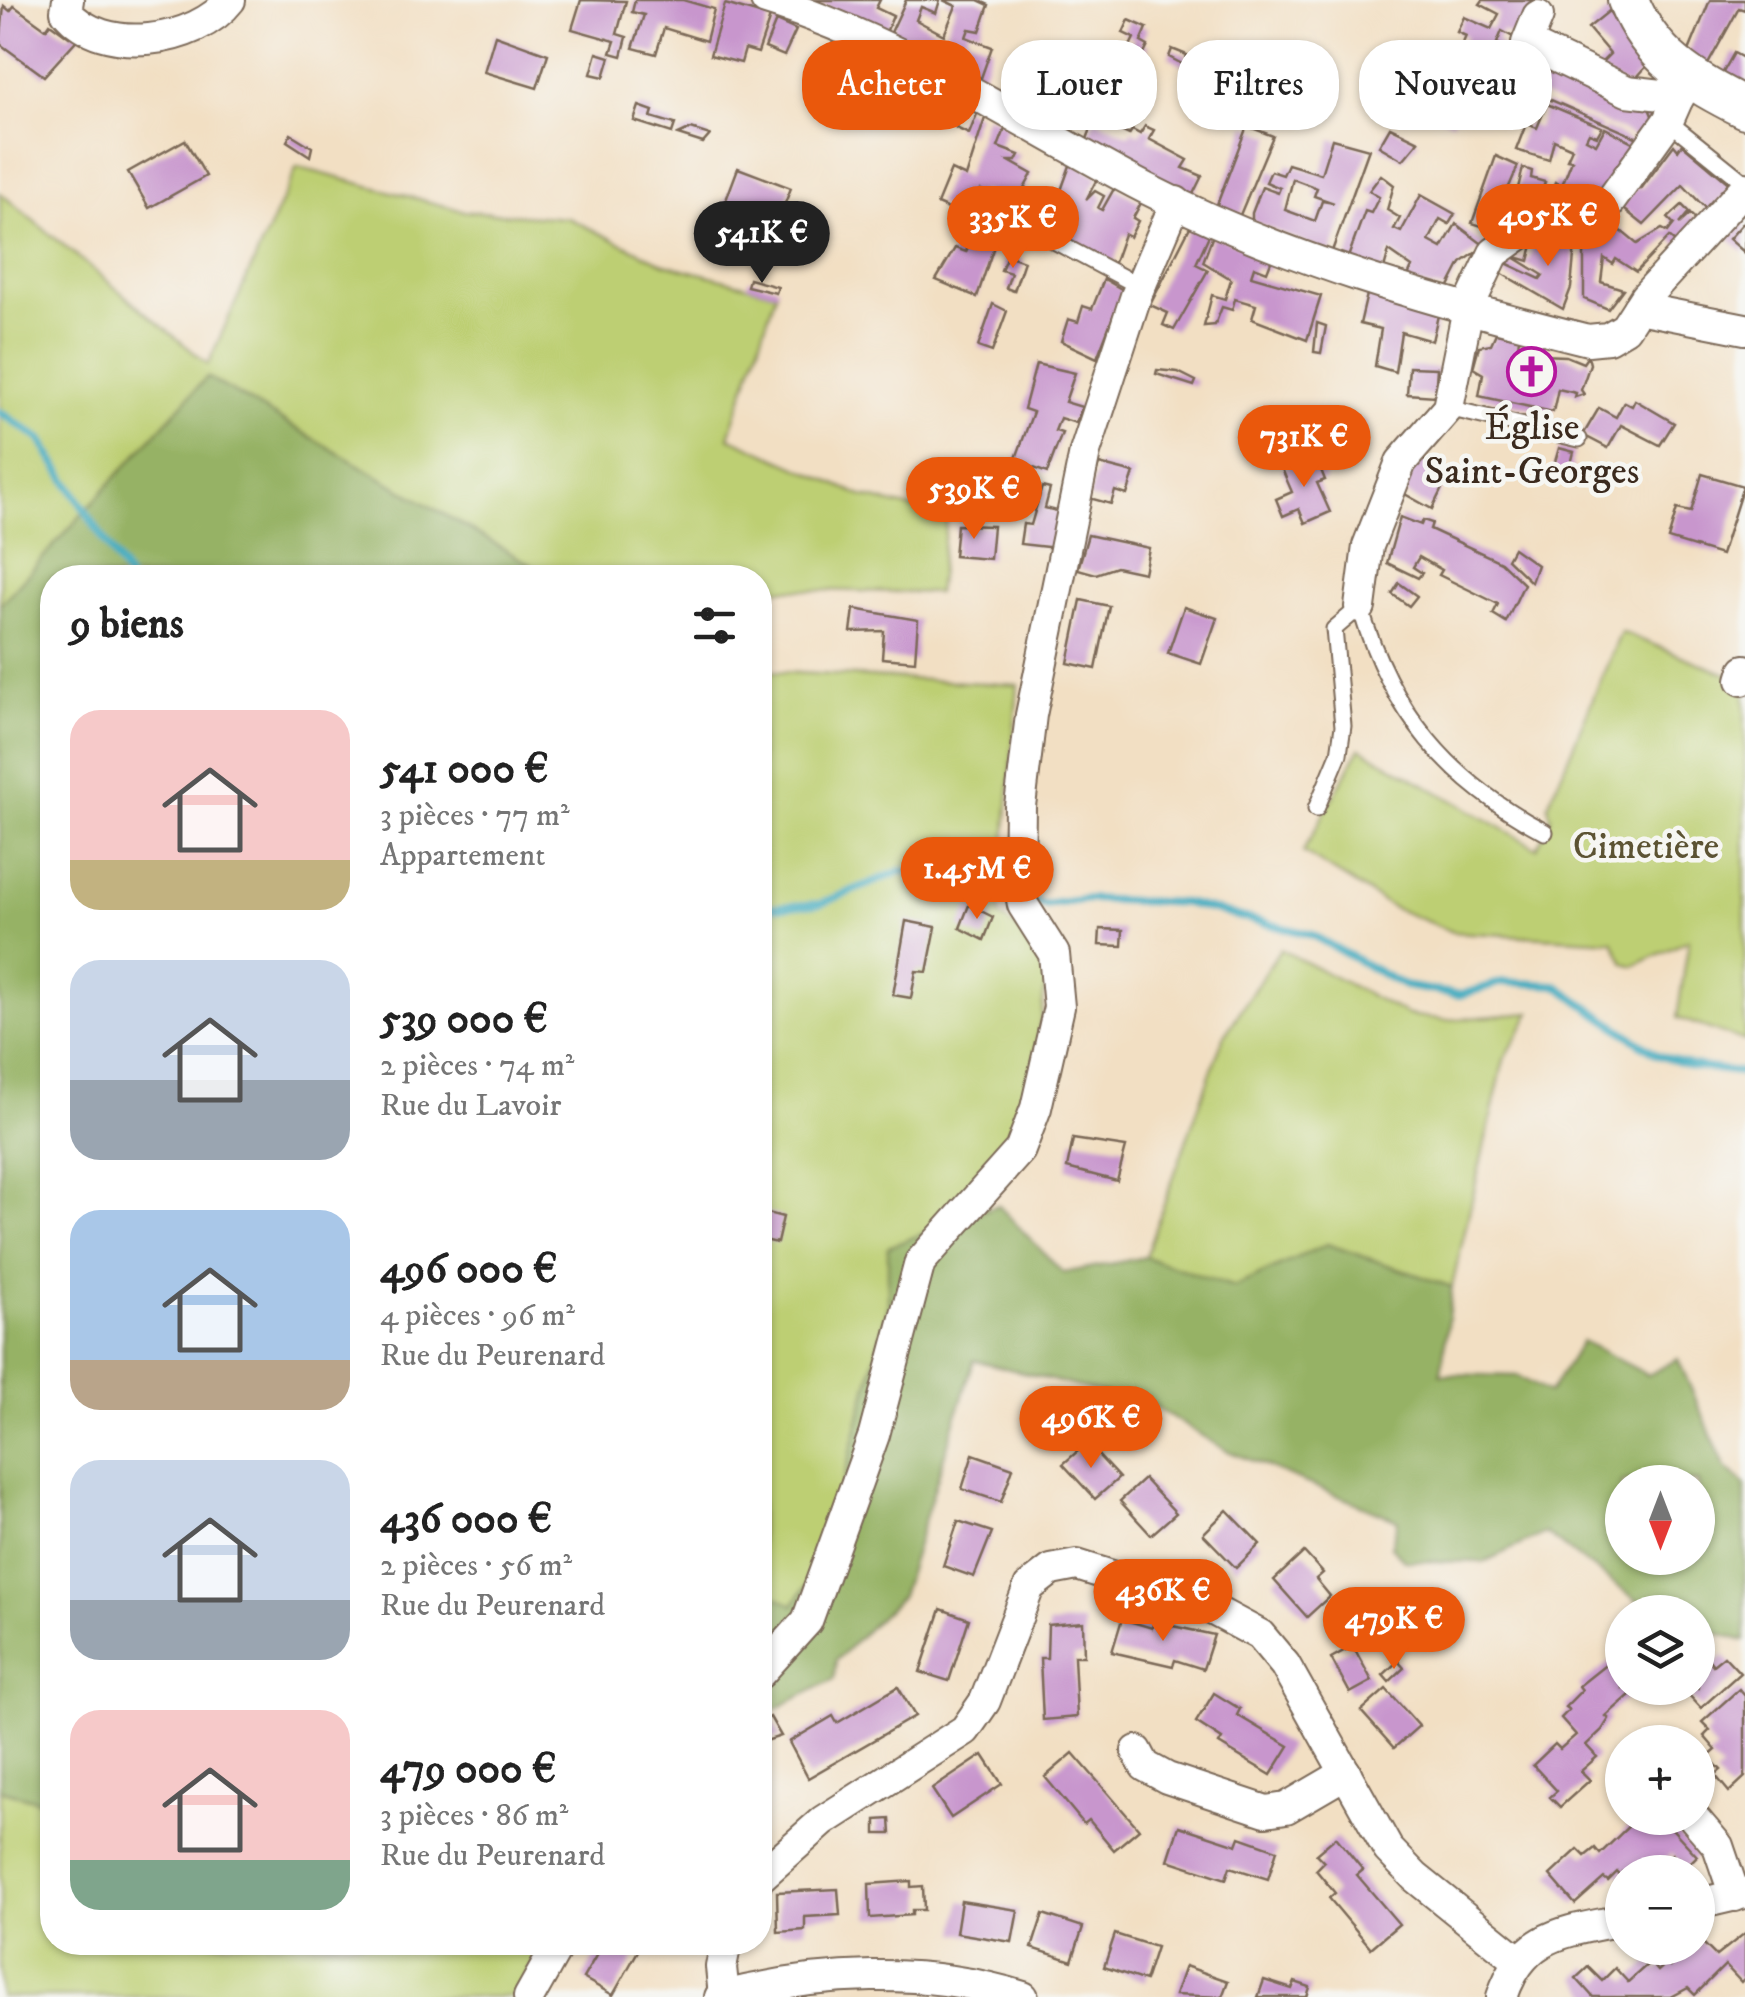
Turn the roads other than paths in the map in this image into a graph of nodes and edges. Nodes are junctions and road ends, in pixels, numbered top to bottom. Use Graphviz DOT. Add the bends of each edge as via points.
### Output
graph roads {
  1 [pos="68,0"];
  2 [pos="230,0"];
  3 [pos="1628,0"];
  4 [pos="786,3"];
  5 [pos="1538,16"];
  6 [pos="1678,99"];
  7 [pos="1745,108"];
  8 [pos="1745,186"];
  9 [pos="1176,202"];
  10 [pos="986,205"];
  11 [pos="1140,286"];
  12 [pos="1468,308"];
  13 [pos="1638,308"];
  14 [pos="1745,329"];
  15 [pos="1448,408"];
  16 [pos="1579,439"];
  17 [pos="1360,607"];
  18 [pos="1316,809"];
  19 [pos="1544,832"];
  20 [pos="772,1660"];
  21 [pos="1137,1751"];
  22 [pos="1346,1773"];
  23 [pos="1709,1835"];
  24 [pos="772,1866"];
  25 [pos="1740,1894"];
  26 [pos="1715,1900"];
  27 [pos="1605,1924"];
  28 [pos="553,1955"];
  29 [pos="723,1955"];
  30 [pos="1519,1961"];
  31 [pos="722,1996"];
  32 [pos="529,1997"];
  33 [pos="1022,1997"];
  34 [pos="1502,1997"];
  1 -- 2 [label="street" via="66,11 78,26 127,42 217,16"];
  3 -- 6 [label="street"];
  4 -- 9 [label="street" via="949,76"];
  5 -- 6 [label="street" via="1526,42 1627,91"];
  6 -- 7 [label="street"];
  6 -- 8 [label="lane"];
  6 -- 12 [label="street" via="1599,217 1587,224 1530,227 1494,253"];
  8 -- 13 [label="street"];
  9 -- 11 [label="street"];
  9 -- 12 [label="street" via="1293,255"];
  10 -- 11 [label="lane"];
  11 -- 20 [label="street" via="1085,452 1031,715 1020,806 1022,905 1054,954 1058,1022 1020,1150 920,1262 874,1434 807,1621"];
  12 -- 13 [label="street" via="1588,340 1625,328"];
  12 -- 15 [label="street"];
  13 -- 14 [label="street"];
  15 -- 16 [label="lane"];
  15 -- 17 [label="street" via="1401,462 1368,546"];
  17 -- 18 [label="lane" via="1334,629 1344,726 1340,754"];
  17 -- 19 [label="lane" via="1416,732 1450,769"];
  21 -- 22 [label="street" via="1145,1766 1167,1778 1266,1811 1286,1808"];
  22 -- 24 [label="street" via="1285,1665 1260,1635 1204,1605 1092,1568 1064,1566 1029,1588 985,1701 965,1730 822,1821"];
  22 -- 30 [label="street" via="1388,1850"];
  23 -- 25 [label="street"];
  25 -- 26 [label="street"];
  27 -- 30 [label="street" via="1556,1934"];
  28 -- 32 [label="street"];
  29 -- 31 [label="street"];
  30 -- 34 [label="street"];
  31 -- 33 [label="street" via="897,1976"];
}
